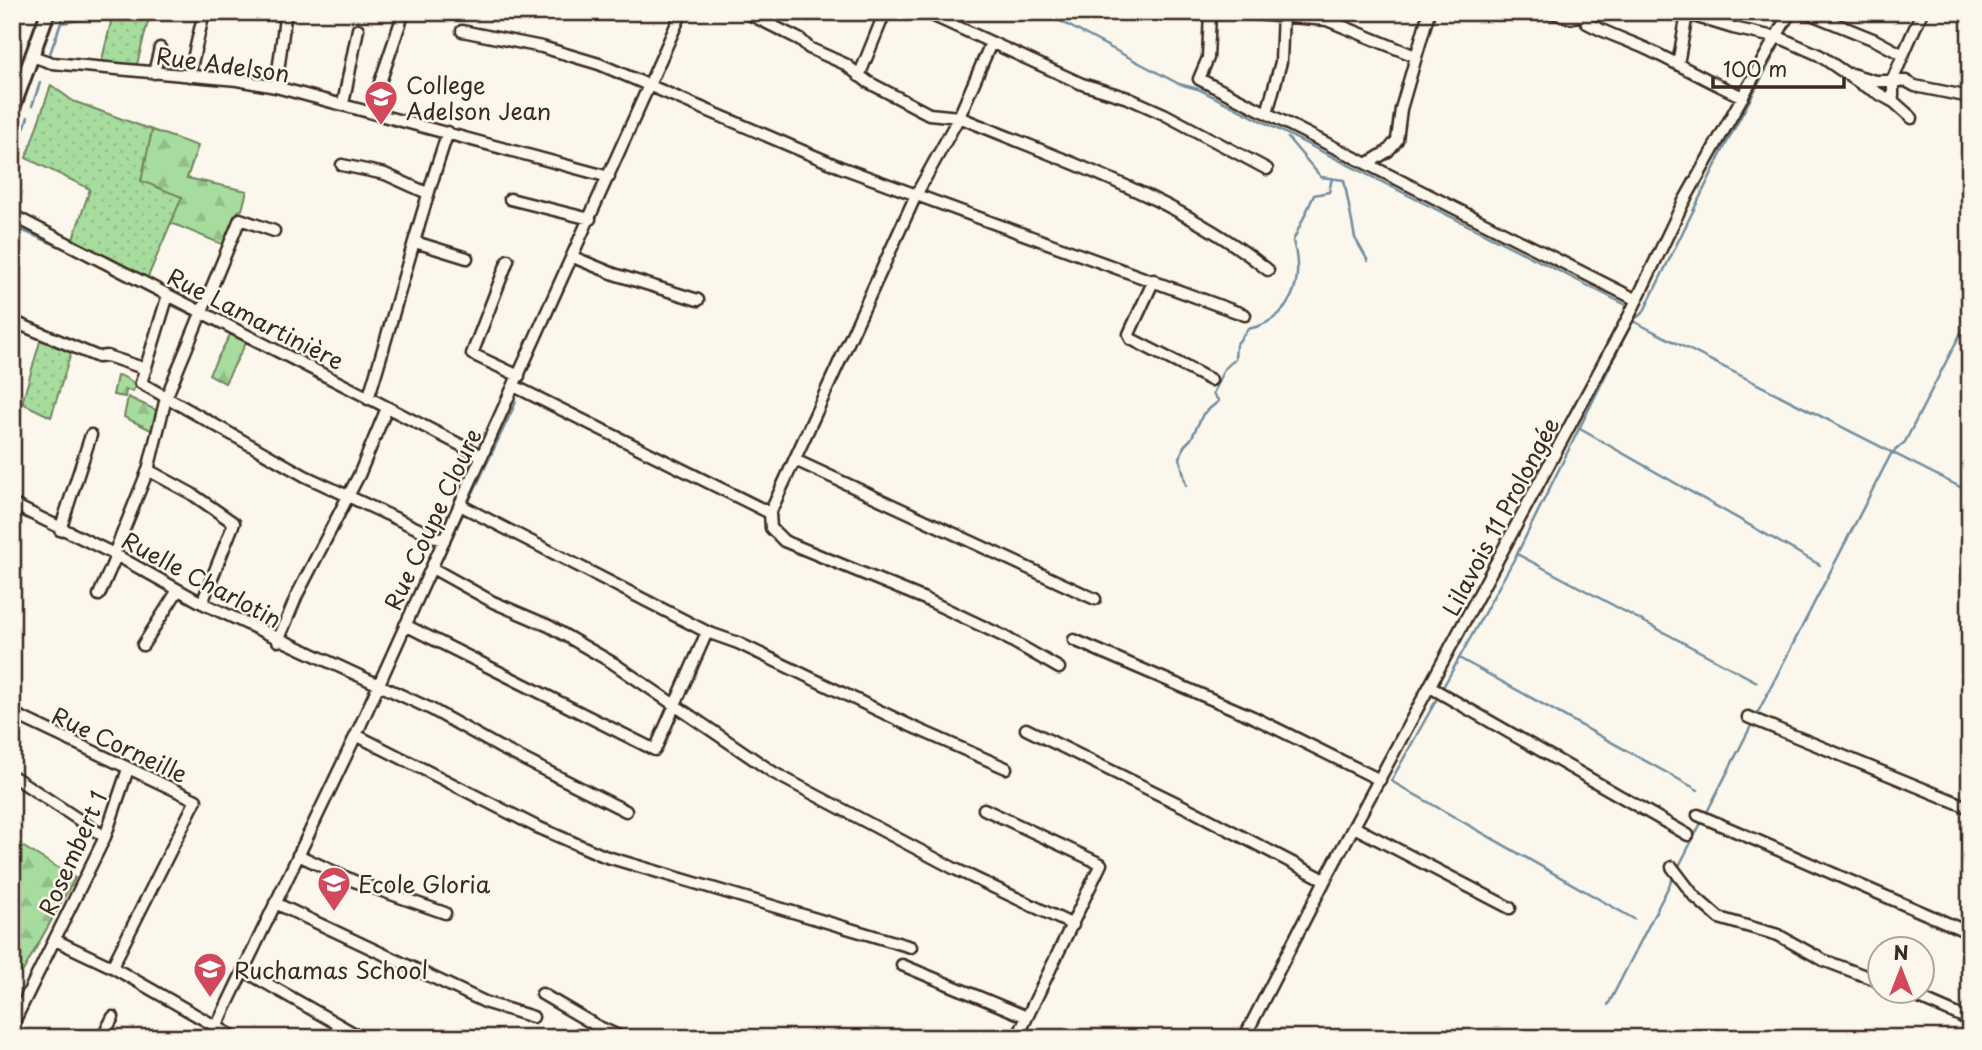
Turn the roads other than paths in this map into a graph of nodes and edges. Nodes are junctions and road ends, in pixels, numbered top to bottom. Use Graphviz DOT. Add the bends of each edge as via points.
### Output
graph roads {
  1 [pos="48,12"];
  2 [pos="404,12"];
  3 [pos="681,12"];
  4 [pos="745,12"];
  5 [pos="885,12"];
  6 [pos="925,12"];
  7 [pos="1210,12"];
  8 [pos="1230,12"];
  9 [pos="1429,12"];
  10 [pos="1550,12"];
  11 [pos="1790,12"];
  12 [pos="1806,12"];
  13 [pos="1922,12"];
  14 [pos="1283,14"];
  15 [pos="1588,14"];
  16 [pos="285,19"];
  17 [pos="202,21"];
  18 [pos="358,29"];
  19 [pos="462,31"];
  20 [pos="1776,38"];
  21 [pos="990,43"];
  22 [pos="160,48"];
  23 [pos="1903,55"];
  24 [pos="1415,56"];
  25 [pos="37,58"];
  26 [pos="1678,64"];
  27 [pos="1843,72"];
  28 [pos="154,73"];
  29 [pos="189,76"];
  30 [pos="859,76"];
  31 [pos="1893,81"];
  32 [pos="650,86"];
  33 [pos="16,87"];
  34 [pos="276,87"];
  35 [pos="1968,94"];
  36 [pos="1743,97"];
  37 [pos="1890,99"];
  38 [pos="342,104"];
  39 [pos="12,111"];
  40 [pos="370,111"];
  41 [pos="1267,113"];
  42 [pos="959,117"];
  43 [pos="1912,118"];
  44 [pos="448,132"];
  45 [pos="1367,164"];
  46 [pos="342,165"];
  47 [pos="1268,169"];
  48 [pos="609,177"];
  49 [pos="428,193"];
  50 [pos="916,195"];
  51 [pos="510,199"];
  52 [pos="12,215"];
  53 [pos="590,219"];
  54 [pos="274,231"];
  55 [pos="415,242"];
  56 [pos="573,257"];
  57 [pos="467,258"];
  58 [pos="508,260"];
  59 [pos="1268,270"];
  60 [pos="1154,280"];
  61 [pos="167,299"];
  62 [pos="698,300"];
  63 [pos="1637,300"];
  64 [pos="202,312"];
  65 [pos="1245,315"];
  66 [pos="12,321"];
  67 [pos="146,369"];
  68 [pos="1211,380"];
  69 [pos="517,381"];
  70 [pos="166,398"];
  71 [pos="368,398"];
  72 [pos="387,408"];
  73 [pos="91,435"];
  74 [pos="482,456"];
  75 [pos="795,460"];
  76 [pos="148,470"];
  77 [pos="346,496"];
  78 [pos="12,504"];
  79 [pos="460,505"];
  80 [pos="770,513"];
  81 [pos="60,530"];
  82 [pos="444,541"];
  83 [pos="115,555"];
  84 [pos="432,568"];
  85 [pos="178,590"];
  86 [pos="99,595"];
  87 [pos="1095,600"];
  88 [pos="202,603"];
  89 [pos="405,625"];
  90 [pos="707,632"];
  91 [pos="1074,640"];
  92 [pos="278,641"];
  93 [pos="143,645"];
  94 [pos="1059,668"];
  95 [pos="376,685"];
  96 [pos="1430,687"];
  97 [pos="674,704"];
  98 [pos="12,713"];
  99 [pos="1748,717"];
  100 [pos="1026,729"];
  101 [pos="356,735"];
  102 [pos="1006,768"];
  103 [pos="128,769"];
  104 [pos="14,777"];
  105 [pos="1380,780"];
  106 [pos="984,808"];
  107 [pos="1970,808"];
  108 [pos="626,811"];
  109 [pos="1698,815"];
  110 [pos="1354,827"];
  111 [pos="1688,835"];
  112 [pos="105,837"];
  113 [pos="298,855"];
  114 [pos="1672,867"];
  115 [pos="1325,880"];
  116 [pos="275,904"];
  117 [pos="1510,908"];
  118 [pos="445,913"];
  119 [pos="1073,925"];
  120 [pos="1970,933"];
  121 [pos="55,940"];
  122 [pos="911,947"];
  123 [pos="902,965"];
  124 [pos="112,967"];
  125 [pos="243,970"];
  126 [pos="1867,977"];
  127 [pos="542,994"];
  128 [pos="1933,1004"];
  129 [pos="15,1012"];
  130 [pos="113,1017"];
  131 [pos="533,1017"];
  132 [pos="1027,1017"];
  133 [pos="1970,1020"];
  134 [pos="216,1025"];
  135 [pos="12,1026"];
  136 [pos="597,1026"];
  137 [pos="102,1038"];
  138 [pos="211,1038"];
  139 [pos="236,1038"];
  140 [pos="362,1038"];
  141 [pos="591,1038"];
  142 [pos="623,1038"];
  143 [pos="1017,1038"];
  144 [pos="1244,1038"];
  1 -- 25 [label="main road"];
  2 -- 40 [label="street"];
  3 -- 32 [label="street, Rue Coupe Cloure"];
  4 -- 30 [label="street" via="845,64"];
  5 -- 30 [label="street"];
  6 -- 21 [label="street"];
  7 -- 41 [label="street" via="1208,58 1199,79"];
  8 -- 14 [label="street"];
  9 -- 24 [label="street"];
  10 -- 15 [label="street" via="1571,18"];
  11 -- 20 [label="street, Lilavois 11 Prolongée"];
  12 -- 23 [label="street"];
  13 -- 23 [label="street"];
  14 -- 24 [label="street" via="1327,20"];
  14 -- 41 [label="street" via="1281,62"];
  15 -- 26 [label="street" via="1587,23"];
  16 -- 34 [label="street"];
  17 -- 29 [label="street"];
  18 -- 38 [label="street"];
  19 -- 32 [label="street" via="588,60"];
  20 -- 26 [label="street" via="1687,14"];
  20 -- 27 [label="street" via="1819,55"];
  20 -- 36 [label="street, Lilavois 11 Prolongée"];
  21 -- 42 [label="street"];
  21 -- 47 [label="street" via="1152,109"];
  22 -- 28 [label="street"];
  23 -- 31 [label="street"];
  24 -- 45 [label="street" via="1397,140"];
  25 -- 28 [label="street, Rue Adelson"];
  25 -- 33 [label="main road"];
  26 -- 36 [label="street"];
  27 -- 31 [label="street"];
  27 -- 37 [label="street"];
  28 -- 29 [label="street, Rue Adelson"];
  29 -- 34 [label="street, Rue Adelson"];
  30 -- 42 [label="street" via="929,114"];
  31 -- 35 [label="street"];
  31 -- 37 [label="street"];
  32 -- 48 [label="street, Rue Coupe Cloure"];
  32 -- 50 [label="street"];
  33 -- 39 [label="main road"];
  34 -- 38 [label="street, Rue Adelson"];
  36 -- 63 [label="street, Lilavois 11 Prolongée" via="1683,203"];
  37 -- 43 [label="street"];
  38 -- 40 [label="street, Rue Adelson"];
  40 -- 44 [label="street, Rue Adelson"];
  41 -- 45 [label="street"];
  42 -- 50 [label="street"];
  42 -- 59 [label="street" via="1169,206 1231,240"];
  44 -- 48 [label="street, Rue Adelson"];
  44 -- 49 [label="street"];
  45 -- 63 [label="street"];
  46 -- 49 [label="street" via="385,174"];
  48 -- 53 [label="street, Rue Coupe Cloure"];
  49 -- 55 [label="street"];
  50 -- 60 [label="street"];
  50 -- 75 [label="street"];
  51 -- 53 [label="street"];
  52 -- 61 [label="street, Rue Lamartinière"];
  53 -- 56 [label="street, Rue Coupe Cloure"];
  54 -- 64 [label="street" via="240,219"];
  55 -- 57 [label="street"];
  55 -- 71 [label="street"];
  56 -- 62 [label="street"];
  56 -- 69 [label="street, Rue Coupe Cloure"];
  58 -- 69 [label="street" via="472,354"];
  60 -- 65 [label="street"];
  60 -- 68 [label="street" via="1129,334 1131,339"];
  61 -- 64 [label="street, Rue Lamartinière"];
  61 -- 67 [label="street"];
  63 -- 96 [label="street, Lilavois 11 Prolongée"];
  64 -- 70 [label="street"];
  64 -- 71 [label="street, Rue Lamartinière"];
  66 -- 67 [label="street" via="98,357"];
  67 -- 70 [label="street" via="141,383"];
  69 -- 74 [label="street, Rue Coupe Cloure"];
  69 -- 80 [label="street"];
  70 -- 76 [label="street"];
  70 -- 77 [label="street"];
  71 -- 72 [label="street, Rue Lamartinière"];
  72 -- 74 [label="street, Rue Lamartinière"];
  72 -- 77 [label="street"];
  73 -- 81 [label="street"];
  74 -- 79 [label="street, Rue Coupe Cloure"];
  75 -- 80 [label="street"];
  75 -- 87 [label="street"];
  76 -- 83 [label="street"];
  76 -- 88 [label="street" via="234,523"];
  77 -- 82 [label="street"];
  77 -- 92 [label="street"];
  78 -- 81 [label="street, Ruelle Charlotin"];
  79 -- 82 [label="street, Rue Coupe Cloure"];
  79 -- 90 [label="street"];
  80 -- 94 [label="street" via="771,528 784,541 925,599"];
  81 -- 83 [label="street, Ruelle Charlotin"];
  82 -- 84 [label="street, Rue Coupe Cloure"];
  83 -- 85 [label="street, Ruelle Charlotin"];
  83 -- 86 [label="street"];
  84 -- 89 [label="street, Rue Coupe Cloure"];
  84 -- 97 [label="street" via="493,602 549,625"];
  85 -- 88 [label="street, Ruelle Charlotin"];
  85 -- 93 [label="street"];
  88 -- 92 [label="street, Ruelle Charlotin"];
  89 -- 95 [label="street, Rue Coupe Cloure"];
  89 -- 97 [label="street" via="655,750"];
  90 -- 97 [label="street"];
  90 -- 102 [label="street"];
  91 -- 105 [label="street" via="1253,717"];
  92 -- 95 [label="street, Ruelle Charlotin"];
  95 -- 101 [label="street, Rue Coupe Cloure"];
  95 -- 108 [label="street, Ruelle Charlotin"];
  96 -- 105 [label="street, Lilavois 11 Prolongée"];
  96 -- 111 [label="street"];
  97 -- 119 [label="street" via="774,773"];
  98 -- 103 [label="street, Rue Corneille"];
  99 -- 107 [label="street"];
  100 -- 115 [label="street"];
  101 -- 113 [label="street, Rue Coupe Cloure"];
  101 -- 122 [label="street" via="604,856"];
  103 -- 112 [label="street, Rosembert 1"];
  103 -- 124 [label="street, Rue Corneille" via="196,800"];
  104 -- 112 [label="street"];
  105 -- 110 [label="street, Lilavois 11 Prolongée"];
  106 -- 119 [label="street" via="1100,862 1100,872"];
  109 -- 120 [label="street"];
  110 -- 115 [label="street, Lilavois 11 Prolongée"];
  110 -- 117 [label="street"];
  112 -- 121 [label="street, Rosembert 1"];
  113 -- 116 [label="street, Rue Coupe Cloure"];
  113 -- 118 [label="street" via="354,881"];
  114 -- 126 [label="street" via="1719,918 1778,935 1823,960"];
  115 -- 144 [label="street, Lilavois 11 Prolongée"];
  116 -- 125 [label="street, Rue Coupe Cloure"];
  116 -- 131 [label="street" via="487,1003"];
  119 -- 132 [label="street"];
  121 -- 124 [label="street"];
  121 -- 129 [label="street, Rosembert 1"];
  123 -- 132 [label="street"];
  124 -- 134 [label="street"];
  125 -- 134 [label="street, Rue Coupe Cloure"];
  125 -- 140 [label="street"];
  127 -- 136 [label="street"];
  128 -- 133 [label="street"];
  129 -- 135 [label="street, Rosembert 1"];
  130 -- 137 [label="street"];
  132 -- 143 [label="street"];
  134 -- 138 [label="street, Rue Coupe Cloure"];
  134 -- 139 [label="street"];
  136 -- 141 [label="street"];
  136 -- 142 [label="street"];
}
